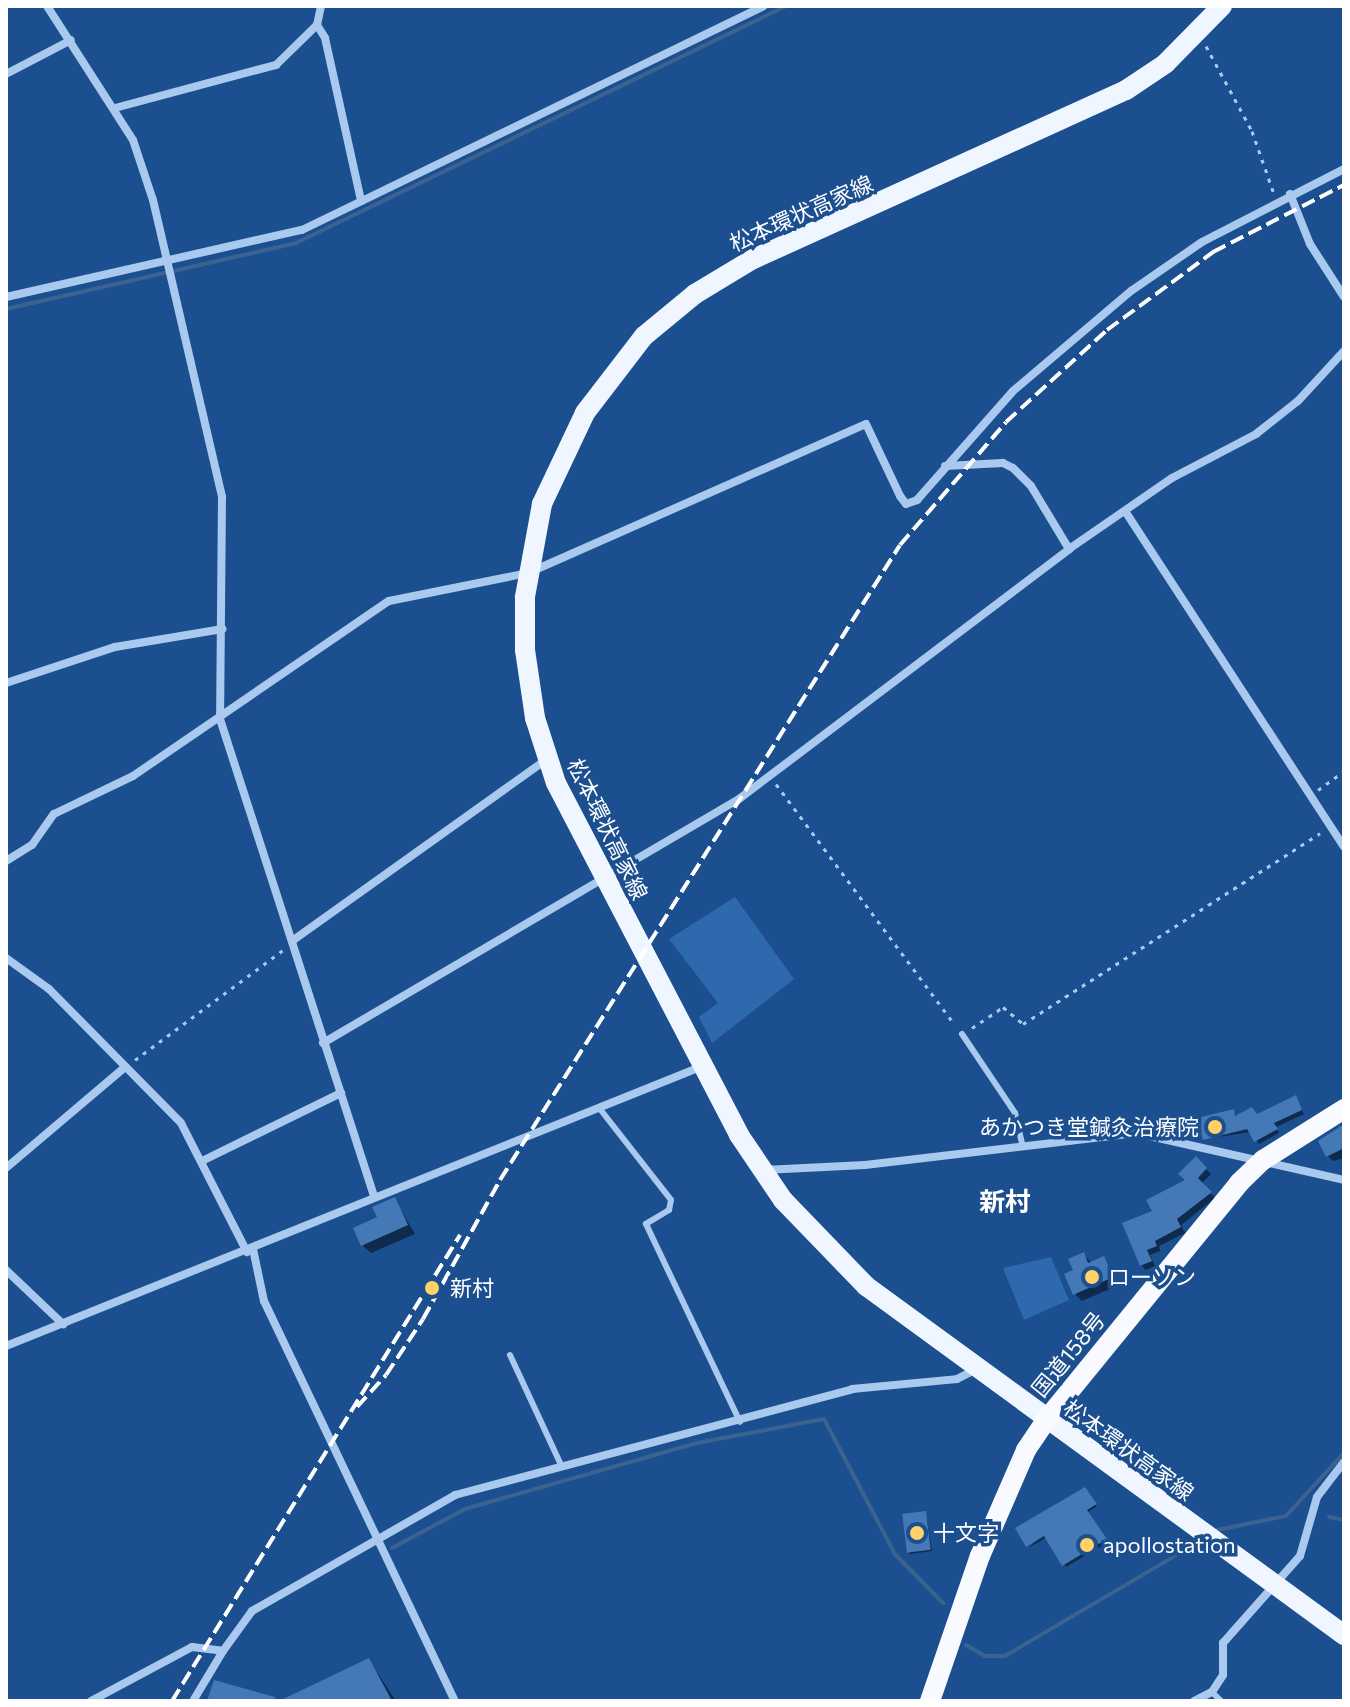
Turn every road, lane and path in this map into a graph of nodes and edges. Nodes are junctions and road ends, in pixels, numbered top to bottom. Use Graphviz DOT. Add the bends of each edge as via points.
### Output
graph roads {
  1 [pos="47,6"];
  2 [pos="321,6"];
  3 [pos="764,6"];
  4 [pos="1222,6"];
  5 [pos="317,25"];
  6 [pos="1199,32"];
  7 [pos="71,40"];
  8 [pos="6,74"];
  9 [pos="115,108"];
  10 [pos="1344,169"];
  11 [pos="1290,194"];
  12 [pos="1276,200"];
  13 [pos="361,201"];
  14 [pos="169,261"];
  15 [pos="6,297"];
  16 [pos="1344,297"];
  17 [pos="1344,351"];
  18 [pos="945,466"];
  19 [pos="1125,511"];
  20 [pos="1069,549"];
  21 [pos="528,573"];
  22 [pos="223,629"];
  23 [pos="6,683"];
  24 [pos="220,719"];
  25 [pos="547,759"];
  26 [pos="1344,771"];
  27 [pos="770,777"];
  28 [pos="1311,795"];
  29 [pos="1329,826"];
  30 [pos="1344,847"];
  31 [pos="6,861"];
  32 [pos="605,879"];
  33 [pos="292,942"];
  34 [pos="6,958"];
  35 [pos="962,1034"];
  36 [pos="323,1043"];
  37 [pos="703,1066"];
  38 [pos="125,1067"];
  39 [pos="341,1093"];
  40 [pos="600,1109"];
  41 [pos="1344,1109"];
  42 [pos="1022,1144"];
  43 [pos="1263,1160"];
  44 [pos="202,1161"];
  45 [pos="6,1168"];
  46 [pos="760,1170"];
  47 [pos="1344,1180"];
  48 [pos="374,1196"];
  49 [pos="250,1250"];
  50 [pos="6,1270"];
  51 [pos="63,1324"];
  52 [pos="6,1346"];
  53 [pos="510,1355"];
  54 [pos="977,1369"];
  55 [pos="1046,1420"];
  56 [pos="740,1422"];
  57 [pos="1344,1462"];
  58 [pos="561,1465"];
  59 [pos="377,1544"];
  60 [pos="1275,1581"];
  61 [pos="1344,1635"];
  62 [pos="223,1651"];
  63 [pos="1212,1692"];
  64 [pos="91,1701"];
  65 [pos="193,1701"];
  66 [pos="455,1701"];
  67 [pos="930,1701"];
  68 [pos="1194,1701"];
  69 [pos="1221,1701"];
  1 -- 7 [label="street"];
  2 -- 5 [label="street"];
  3 -- 13 [label="street"];
  4 -- 6 [label="main road, 松本環状高家線"];
  5 -- 9 [label="street" via="276,65"];
  5 -- 13 [label="street" via="325,38"];
  6 -- 12 [label="path" via="1252,131"];
  6 -- 21 [label="main road, 松本環状高家線" via="1165,64 1104,102 753,259 670,313 606,381 566,446 542,504"];
  7 -- 8 [label="street"];
  7 -- 9 [label="street"];
  9 -- 14 [label="street" via="133,140"];
  10 -- 11 [label="street"];
  11 -- 12 [label="street"];
  11 -- 16 [label="street" via="1310,244"];
  12 -- 18 [label="street" via="1202,242 1062,345"];
  13 -- 14 [label="street" via="290,234"];
  14 -- 15 [label="street"];
  14 -- 22 [label="street" via="222,497"];
  17 -- 19 [label="street" via="1298,401 1256,434 1172,478"];
  18 -- 20 [label="street" via="1003,463 1013,468 1031,486"];
  18 -- 21 [label="street" via="917,500 906,504 866,424"];
  19 -- 20 [label="street"];
  19 -- 28 [label="street"];
  20 -- 27 [label="street"];
  21 -- 24 [label="street" via="389,601"];
  21 -- 25 [label="main road, 松本環状高家線" via="525,650"];
  22 -- 23 [label="street" via="115,647"];
  22 -- 24 [label="street"];
  24 -- 31 [label="street" via="133,776 54,814 32,845"];
  24 -- 33 [label="street"];
  25 -- 32 [label="main road, 松本環状高家線"];
  25 -- 33 [label="street"];
  26 -- 28 [label="path"];
  27 -- 32 [label="street"];
  27 -- 35 [label="path"];
  28 -- 29 [label="street"];
  29 -- 30 [label="street"];
  29 -- 35 [label="path" via="1023,1024 1003,1007"];
  32 -- 36 [label="street"];
  32 -- 37 [label="main road, 松本環状高家線"];
  33 -- 36 [label="street"];
  33 -- 38 [label="path"];
  34 -- 38 [label="street" via="49,989"];
  35 -- 42 [label="lane" via="1015,1113"];
  36 -- 39 [label="street"];
  37 -- 40 [label="street"];
  37 -- 46 [label="main road, 松本環状高家線"];
  38 -- 44 [label="street" via="181,1123"];
  38 -- 45 [label="street"];
  39 -- 44 [label="street"];
  39 -- 48 [label="street"];
  40 -- 48 [label="street"];
  40 -- 56 [label="lane" via="671,1200 669,1210 646,1224"];
  41 -- 43 [label="highway, 国道158号"];
  42 -- 43 [label="street" via="1136,1133"];
  42 -- 46 [label="street" via="865,1165"];
  43 -- 47 [label="street"];
  43 -- 55 [label="highway, 国道158号"];
  44 -- 49 [label="street"];
  46 -- 54 [label="main road, 松本環状高家線" via="836,1259"];
  48 -- 49 [label="street"];
  49 -- 51 [label="street"];
  49 -- 59 [label="street" via="264,1301"];
  50 -- 51 [label="street"];
  51 -- 52 [label="street"];
  53 -- 58 [label="lane"];
  54 -- 55 [label="main road, 松本環状高家線"];
  54 -- 56 [label="street" via="957,1379 852,1389"];
  55 -- 60 [label="main road, 松本環状高家線"];
  55 -- 67 [label="highway, 国道158号" via="1026,1450 980,1556"];
  56 -- 58 [label="street"];
  57 -- 60 [label="street" via="1317,1497 1300,1556"];
  58 -- 59 [label="street" via="455,1495"];
  59 -- 62 [label="street" via="252,1611"];
  59 -- 66 [label="street"];
  60 -- 61 [label="main road, 松本環状高家線"];
  60 -- 63 [label="street" via="1223,1643 1223,1675"];
  62 -- 64 [label="street" via="192,1647"];
  62 -- 65 [label="street"];
  63 -- 68 [label="street"];
  63 -- 69 [label="lane"];
}
